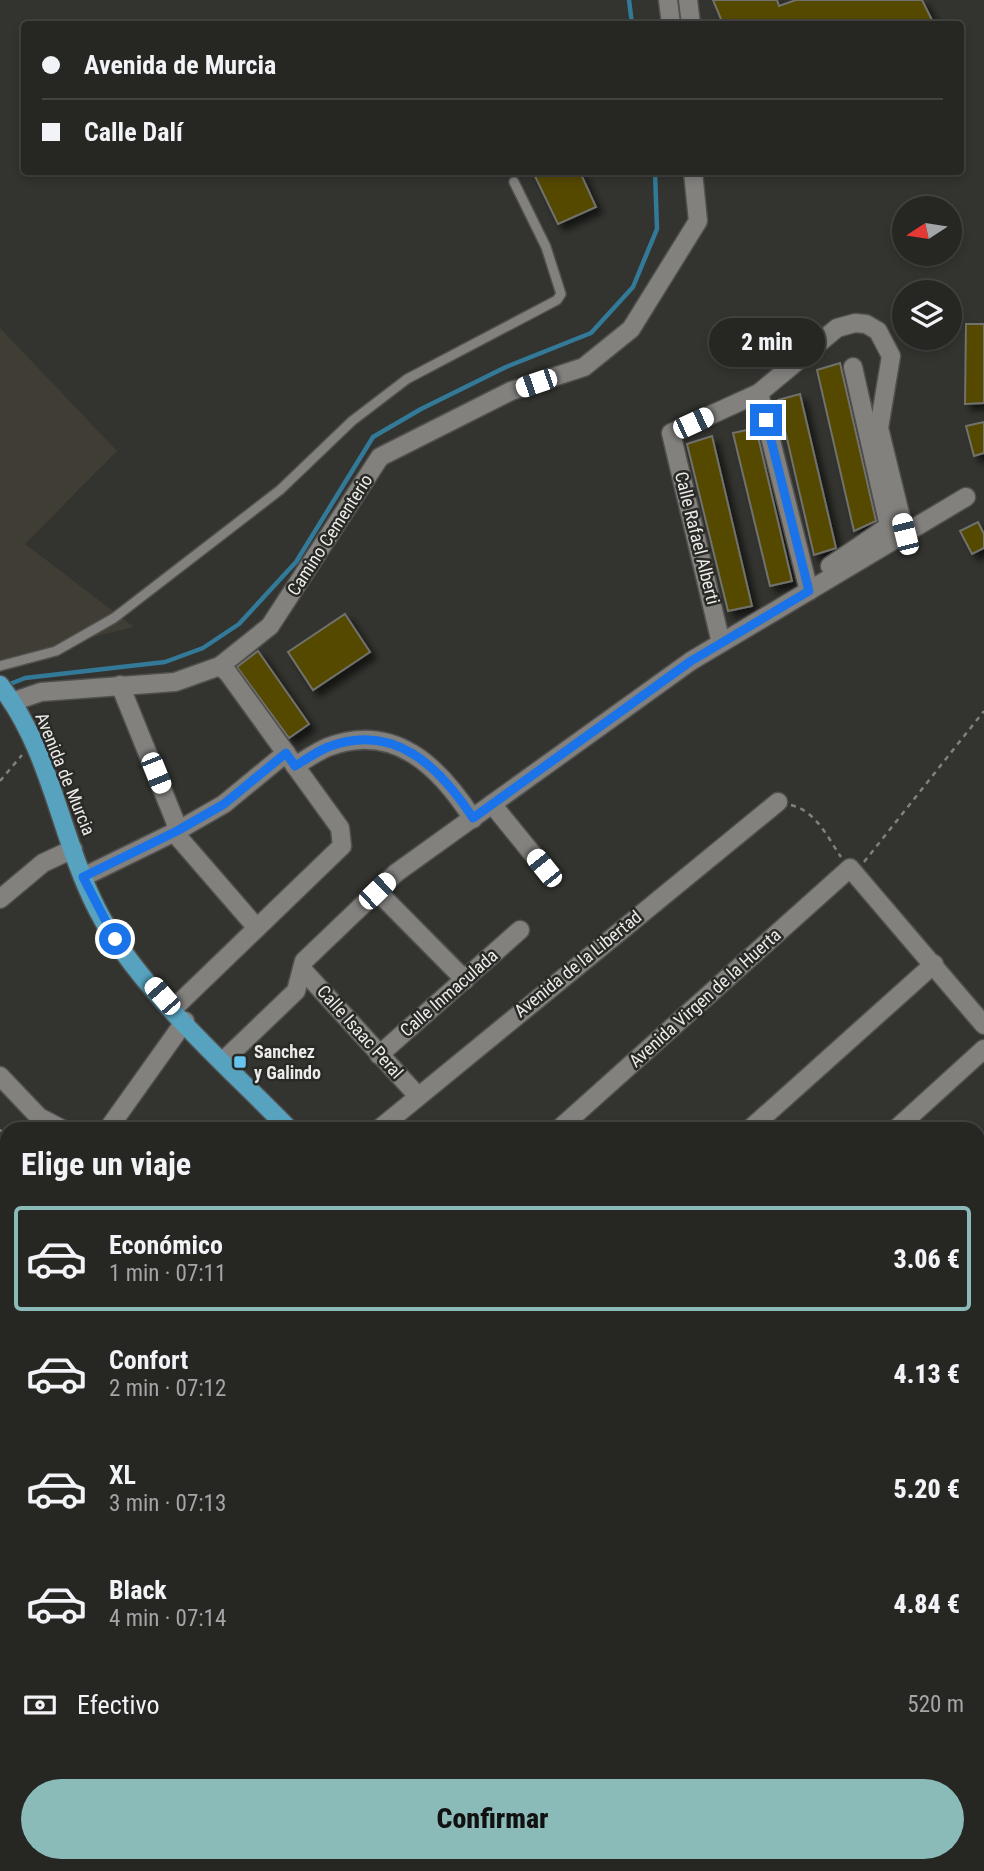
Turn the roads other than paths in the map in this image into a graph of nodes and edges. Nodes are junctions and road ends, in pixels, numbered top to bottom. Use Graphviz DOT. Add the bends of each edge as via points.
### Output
graph roads {
  1 [pos="668,0"];
  2 [pos="688,0"];
  3 [pos="671,21"];
  4 [pos="691,21"];
  5 [pos="693,175"];
  6 [pos="513,182"];
  7 [pos="853,367"];
  8 [pos="759,393"];
  9 [pos="966,497"];
  10 [pos="905,534"];
  11 [pos="808,586"];
  12 [pos="721,643"];
  13 [pos="0,666"];
  14 [pos="220,666"];
  15 [pos="120,685"];
  16 [pos="7,694"];
  17 [pos="290,759"];
  18 [pos="778,802"];
  19 [pos="492,804"];
  20 [pos="473,818"];
  21 [pos="177,831"];
  22 [pos="73,849"];
  23 [pos="544,868"];
  24 [pos="83,877"];
  25 [pos="377,891"];
  26 [pos="0,899"];
  27 [pos="257,928"];
  28 [pos="520,930"];
  29 [pos="934,964"];
  30 [pos="302,969"];
  31 [pos="465,980"];
  32 [pos="179,1015"];
  33 [pos="984,1024"];
  34 [pos="984,1049"];
  35 [pos="379,1055"];
  36 [pos="223,1061"];
  37 [pos="0,1076"];
  38 [pos="417,1095"];
  39 [pos="49,1122"];
  40 [pos="112,1122"];
  41 [pos="282,1122"];
  42 [pos="387,1122"];
  43 [pos="567,1122"];
  44 [pos="758,1122"];
  45 [pos="904,1122"];
  1 -- 3 [label="street"];
  2 -- 4 [label="street"];
  5 -- 14 [label="street, Camino Cementerio" via="698,221 631,329 584,366 512,391 380,457 270,626"];
  6 -- 13 [label="lane" via="546,247 561,294 557,300 407,379 352,421 280,491 114,618 56,652"];
  7 -- 11 [label="street" via="890,526"];
  8 -- 10 [label="street" via="837,328 866,324 878,331 891,356 879,428"];
  8 -- 11 [label="street"];
  8 -- 12 [label="street, Calle Rafael Alberti" via="671,433"];
  9 -- 10 [label="street"];
  10 -- 11 [label="street"];
  11 -- 12 [label="street"];
  12 -- 19 [label="street"];
  14 -- 15 [label="street, Camino Cementerio" via="175,682"];
  14 -- 17 [label="street"];
  15 -- 16 [label="street, Camino Cementerio"];
  15 -- 21 [label="street"];
  16 -- 22 [label="main road, Avenida de Murcia" via="33,742"];
  17 -- 20 [label="street" via="355,742 378,740 406,747 433,770"];
  17 -- 21 [label="street"];
  17 -- 27 [label="street" via="340,828 342,846"];
  18 -- 38 [label="street, Avenida de la Libertad"];
  19 -- 20 [label="street"];
  19 -- 23 [label="street"];
  20 -- 25 [label="street"];
  21 -- 24 [label="street"];
  21 -- 27 [label="street"];
  22 -- 24 [label="main road, Avenida de Murcia"];
  22 -- 26 [label="street" via="43,863"];
  24 -- 32 [label="main road, Avenida de Murcia" via="115,939"];
  25 -- 30 [label="street" via="304,961"];
  25 -- 31 [label="street"];
  27 -- 32 [label="street"];
  28 -- 31 [label="street, Calle Inmaculada"];
  29 -- 33 [label="street"];
  29 -- 43 [label="street, Avenida Virgen de la Huerta" via="853,871"];
  29 -- 44 [label="street"];
  30 -- 35 [label="street, Calle Isaac Peral"];
  30 -- 36 [label="street" via="296,991"];
  31 -- 35 [label="street, Calle Inmaculada"];
  32 -- 36 [label="main road, Avenida de Murcia"];
  32 -- 40 [label="street"];
  34 -- 45 [label="street"];
  35 -- 38 [label="street, Calle Isaac Peral"];
  36 -- 41 [label="main road, Avenida de Murcia"];
  37 -- 39 [label="street"];
  38 -- 42 [label="street, Avenida de la Libertad"];
}
